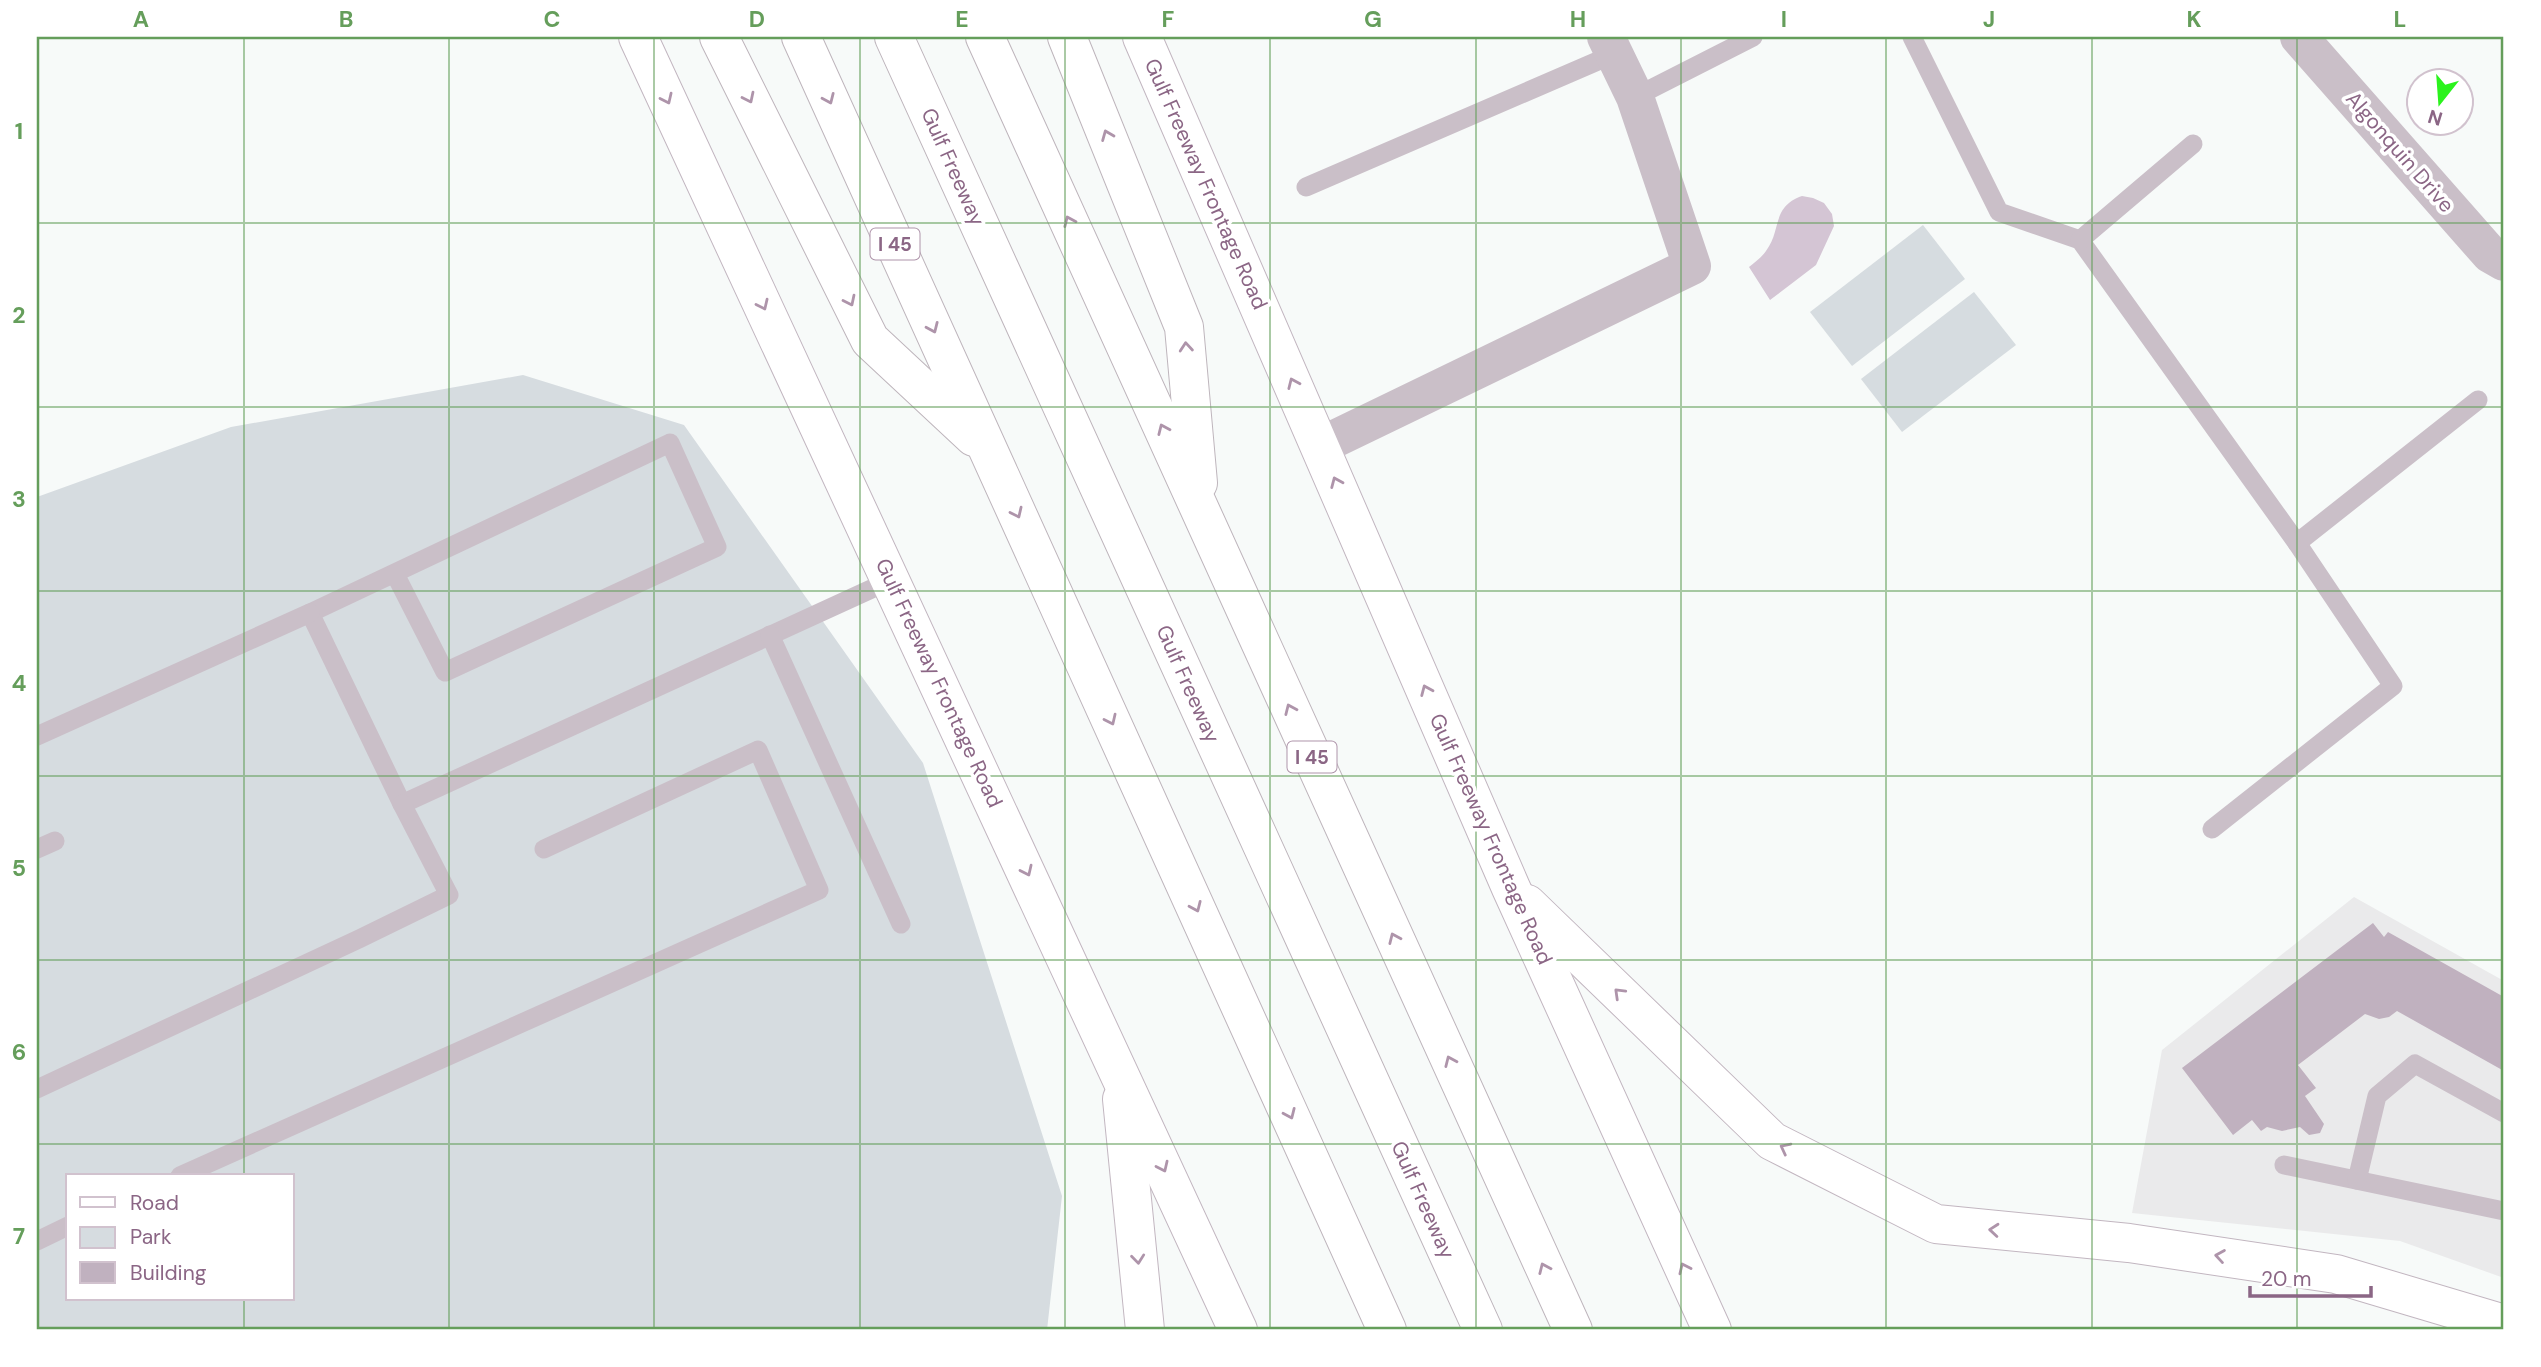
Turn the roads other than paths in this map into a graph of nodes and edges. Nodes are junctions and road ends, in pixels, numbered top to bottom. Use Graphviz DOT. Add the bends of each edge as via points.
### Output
graph roads {
  1 [pos="638,37"];
  2 [pos="719,37"];
  3 [pos="801,37"];
  4 [pos="894,37"];
  5 [pos="985,37"];
  6 [pos="1067,37"];
  7 [pos="1142,37"];
  8 [pos="1753,37"];
  9 [pos="1912,37"];
  10 [pos="2299,37"];
  11 [pos="1610,45"];
  12 [pos="1635,97"];
  13 [pos="2193,144"];
  14 [pos="1306,187"];
  15 [pos="2080,240"];
  16 [pos="2504,262"];
  17 [pos="2479,400"];
  18 [pos="1320,446"];
  19 [pos="988,451"];
  20 [pos="1201,513"];
  21 [pos="2297,543"];
  22 [pos="395,574"];
  23 [pos="891,580"];
  24 [pos="310,613"];
  25 [pos="770,635"];
  26 [pos="37,736"];
  27 [pos="402,804"];
  28 [pos="2212,829"];
  29 [pos="55,841"];
  30 [pos="37,849"];
  31 [pos="544,849"];
  32 [pos="1511,888"];
  33 [pos="901,924"];
  34 [pos="1119,1069"];
  35 [pos="37,1088"];
  36 [pos="2504,1113"];
  37 [pos="2284,1165"];
  38 [pos="184,1174"];
  39 [pos="2357,1180"];
  40 [pos="2504,1211"];
  41 [pos="66,1227"];
  42 [pos="37,1241"];
  43 [pos="2504,1324"];
  44 [pos="1145,1330"];
  45 [pos="1238,1330"];
  46 [pos="1387,1330"];
  47 [pos="1482,1330"];
  48 [pos="1573,1330"];
  49 [pos="1712,1330"];
  1 -- 23 [label="main road, Gulf Freeway Frontage Road, one-way"];
  2 -- 19 [label="main road, one-way" via="870,340"];
  3 -- 19 [label="main road, I 45, one-way"];
  4 -- 47 [label="main road, Gulf Freeway"];
  20 -- 5 [label="main road, I 45, one-way"];
  20 -- 6 [label="main road, one-way" via="1184,327"];
  18 -- 7 [label="main road, Gulf Freeway Frontage Road, one-way"];
  8 -- 12 [label="lane"];
  9 -- 15 [label="lane" via="1999,212"];
  10 -- 16 [label="street, Algonquin Drive" via="2490,254"];
  11 -- 12 [label="street"];
  11 -- 14 [label="lane"];
  12 -- 18 [label="street" via="1692,266"];
  13 -- 15 [label="lane"];
  15 -- 21 [label="lane"];
  17 -- 21 [label="lane"];
  32 -- 18 [label="main road, Gulf Freeway Frontage Road, one-way"];
  19 -- 46 [label="main road, I 45, one-way"];
  48 -- 20 [label="main road, I 45, one-way"];
  21 -- 28 [label="lane" via="2393,686"];
  22 -- 22 [label="lane" via="670,443 718,547 445,672"];
  22 -- 24 [label="lane"];
  23 -- 25 [label="lane"];
  23 -- 34 [label="main road, Gulf Freeway Frontage Road, one-way"];
  24 -- 26 [label="lane"];
  24 -- 27 [label="lane"];
  25 -- 27 [label="lane"];
  25 -- 33 [label="lane"];
  27 -- 35 [label="lane" via="449,895"];
  29 -- 30 [label="lane"];
  31 -- 38 [label="lane" via="758,750 819,890"];
  43 -- 32 [label="main road, one-way" via="2336,1274 2129,1243 1936,1224 1772,1141"];
  49 -- 32 [label="main road, Gulf Freeway Frontage Road, one-way"];
  34 -- 44 [label="main road, one-way"];
  34 -- 45 [label="main road, Gulf Freeway Frontage Road, one-way"];
  36 -- 39 [label="lane" via="2415,1065 2377,1096"];
  37 -- 39 [label="lane"];
  39 -- 40 [label="lane"];
  41 -- 42 [label="lane"];
}
